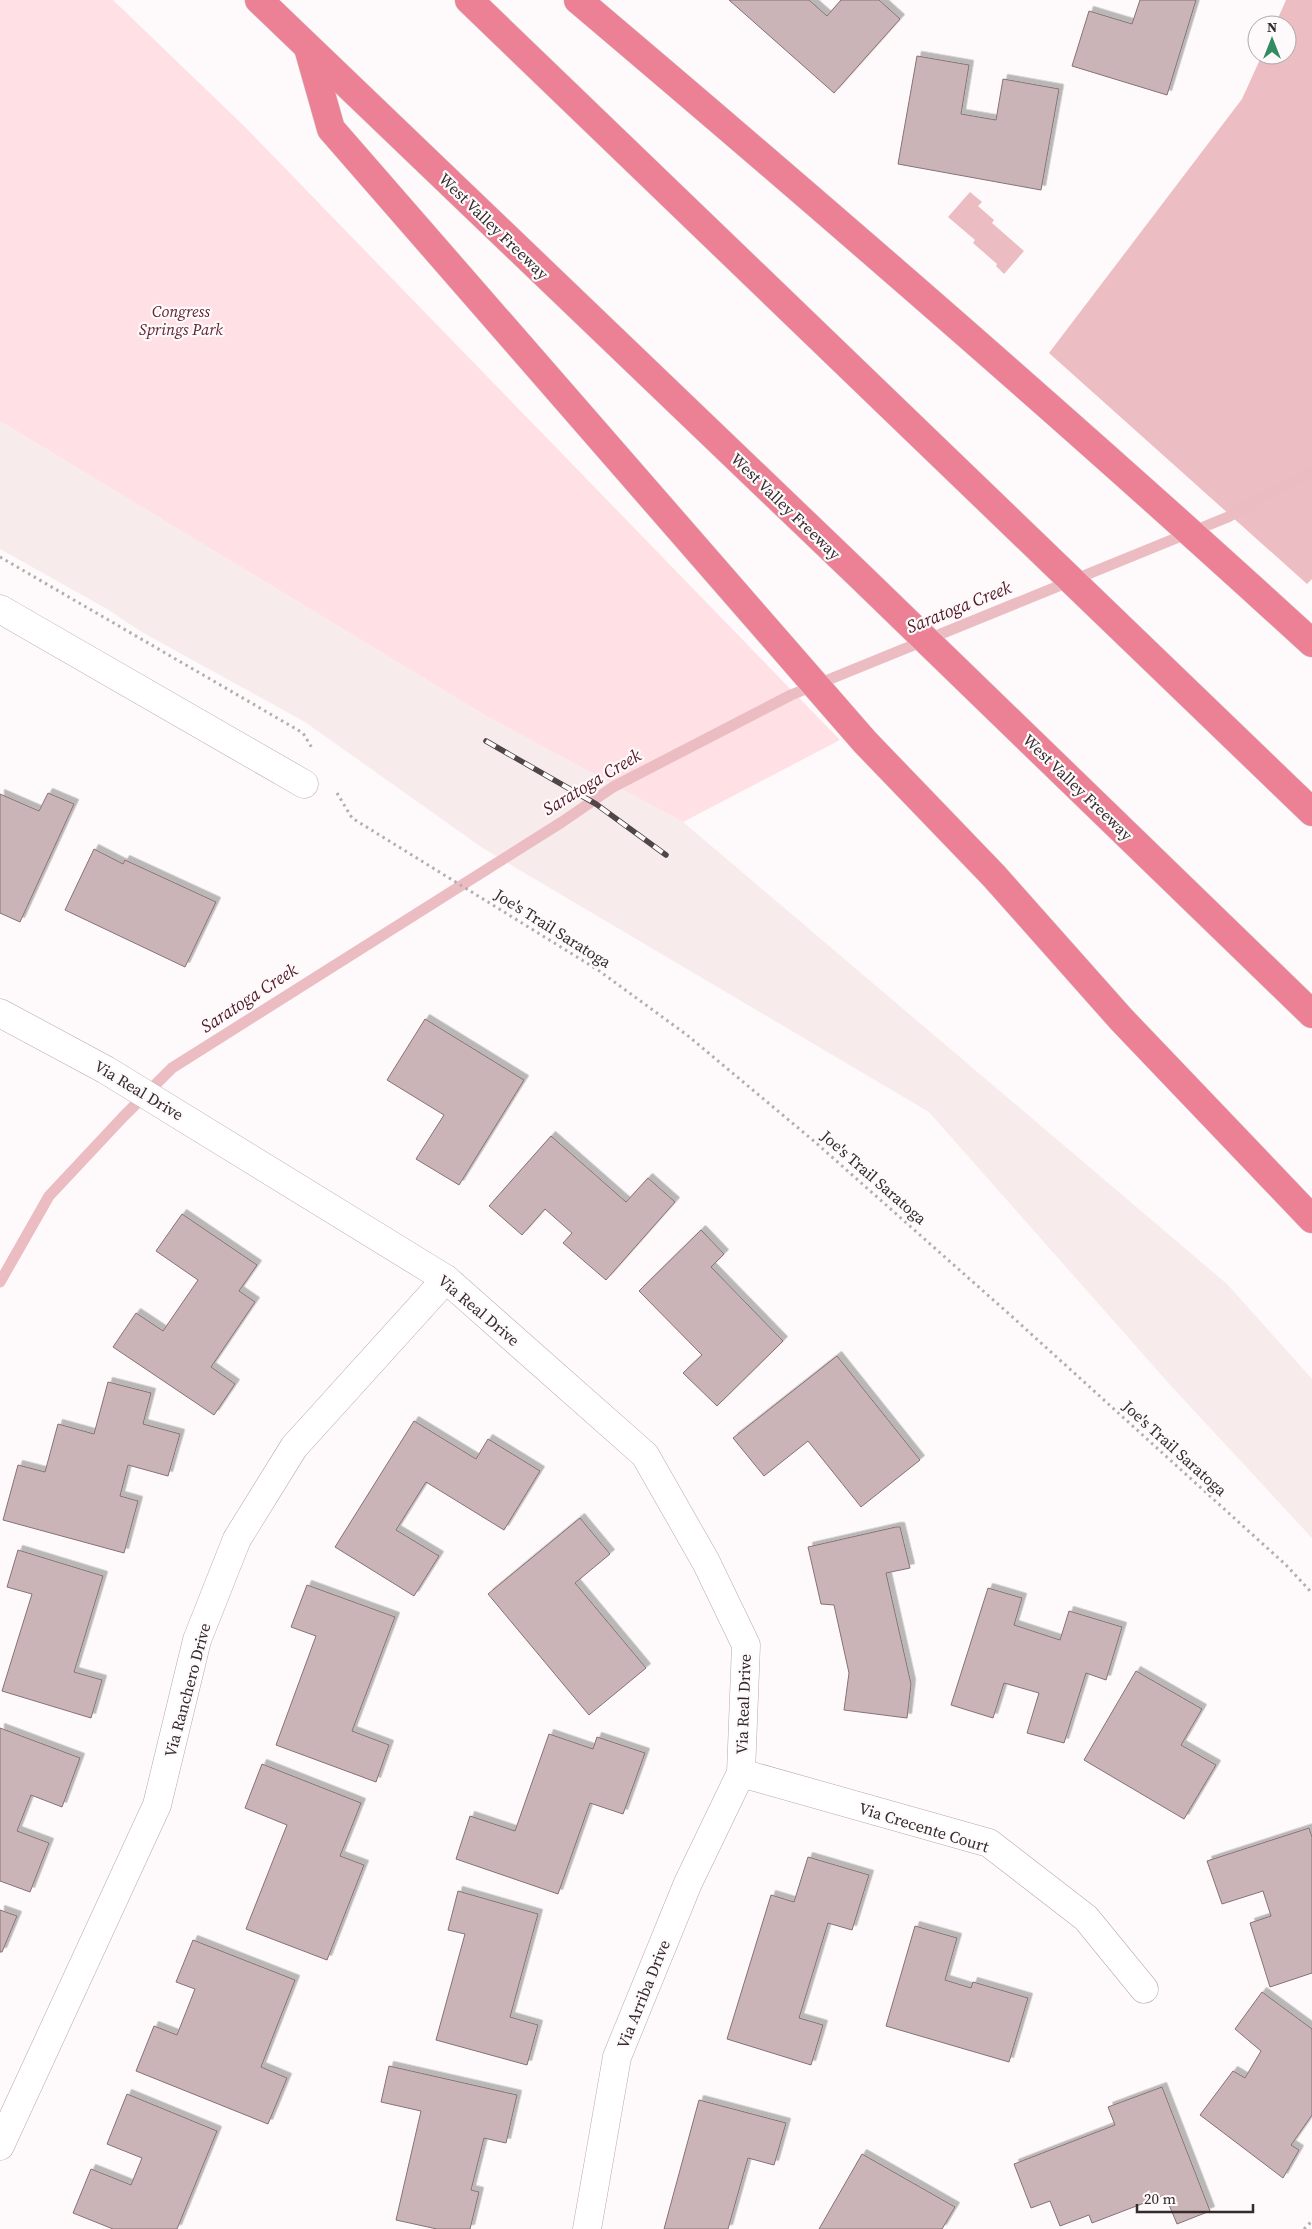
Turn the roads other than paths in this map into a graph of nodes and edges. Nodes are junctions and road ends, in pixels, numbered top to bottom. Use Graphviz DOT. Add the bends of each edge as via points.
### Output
graph roads {
  1 [pos="259,0"];
  2 [pos="469,0"];
  3 [pos="578,0"];
  4 [pos="308,48"];
  5 [pos="0,609"];
  6 [pos="1312,643"];
  7 [pos="304,784"];
  8 [pos="1312,812"];
  9 [pos="0,1013"];
  10 [pos="1312,1014"];
  11 [pos="1312,1219"];
  12 [pos="446,1279"];
  13 [pos="741,1773"];
  14 [pos="1144,1989"];
  15 [pos="0,2146"];
  16 [pos="587,2229"];
  1 -- 4 [label="highway, West Valley Freeway"];
  2 -- 8 [label="highway"];
  3 -- 6 [label="highway" via="852,233"];
  4 -- 10 [label="highway, West Valley Freeway"];
  4 -- 11 [label="highway" via="331,129 865,742 994,876 1121,1019"];
  5 -- 7 [label="street"];
  9 -- 12 [label="street, Via Real Drive" via="106,1070"];
  12 -- 13 [label="street, Via Real Drive" via="645,1455 706,1562 746,1646"];
  12 -- 15 [label="street, Via Ranchero Drive" via="294,1447 237,1539 197,1640 157,1805"];
  13 -- 14 [label="street, Via Crecente Court" via="989,1844 1086,1918"];
  13 -- 16 [label="street, Via Arriba Drive" via="688,1884 617,2057"];
}
